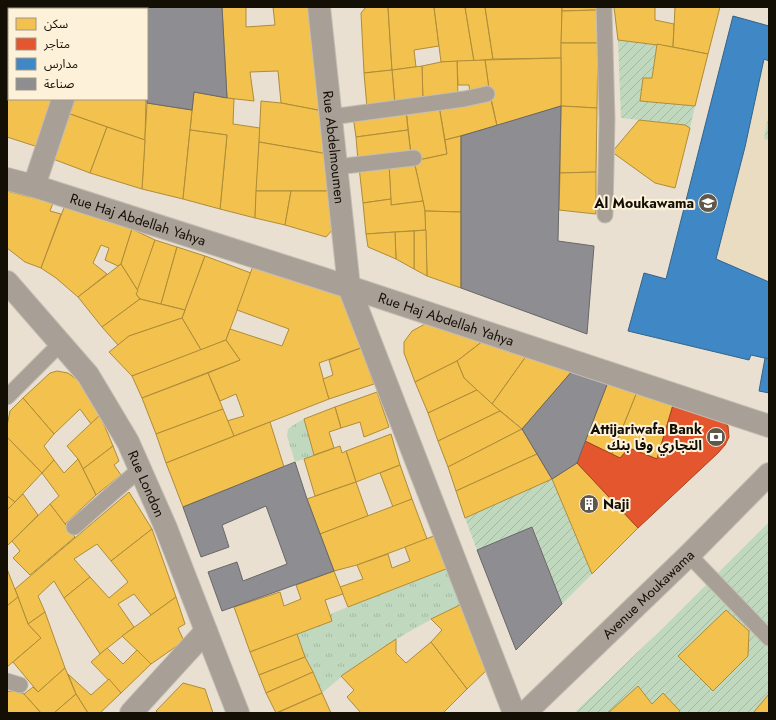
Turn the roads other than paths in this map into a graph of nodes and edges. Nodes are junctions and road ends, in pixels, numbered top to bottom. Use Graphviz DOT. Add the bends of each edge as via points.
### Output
graph roads {
  1 [pos="604,7"];
  2 [pos="320,8"];
  3 [pos="487,94"];
  4 [pos="63,100"];
  5 [pos="331,117"];
  6 [pos="414,158"];
  7 [pos="336,167"];
  8 [pos="7,179"];
  9 [pos="34,186"];
  10 [pos="605,215"];
  11 [pos="7,282"];
  12 [pos="349,287"];
  13 [pos="61,343"];
  14 [pos="7,397"];
  15 [pos="769,426"];
  16 [pos="140,469"];
  17 [pos="769,474"];
  18 [pos="74,527"];
  19 [pos="689,554"];
  20 [pos="206,631"];
  21 [pos="769,638"];
  22 [pos="235,712"];
  23 [pos="131,713"];
  24 [pos="514,713"];
  25 [pos="525,713"];
  1 -- 10 [label="lane" via="607,119"];
  2 -- 5 [label="street, Rue Abdelmoumen"];
  3 -- 5 [label="lane"];
  4 -- 9 [label="street"];
  5 -- 7 [label="street, Rue Abdelmoumen"];
  6 -- 7 [label="lane"];
  7 -- 12 [label="street, Rue Abdelmoumen"];
  8 -- 9 [label="street, Rue Haj Abdellah Yahya"];
  9 -- 12 [label="street, Rue Haj Abdellah Yahya"];
  11 -- 13 [label="street, Rue London"];
  12 -- 15 [label="street, Rue Haj Abdellah Yahya"];
  12 -- 24 [label="street, Rue Abdelmoumen"];
  13 -- 14 [label="lane"];
  13 -- 16 [label="street, Rue London" via="88,375 128,442"];
  16 -- 18 [label="lane"];
  16 -- 20 [label="street, Rue London"];
  17 -- 19 [label="street, Avenue Moukawama"];
  19 -- 21 [label="lane"];
  19 -- 25 [label="street, Avenue Moukawama"];
  20 -- 22 [label="street, Rue London"];
  20 -- 23 [label="street"];
}
